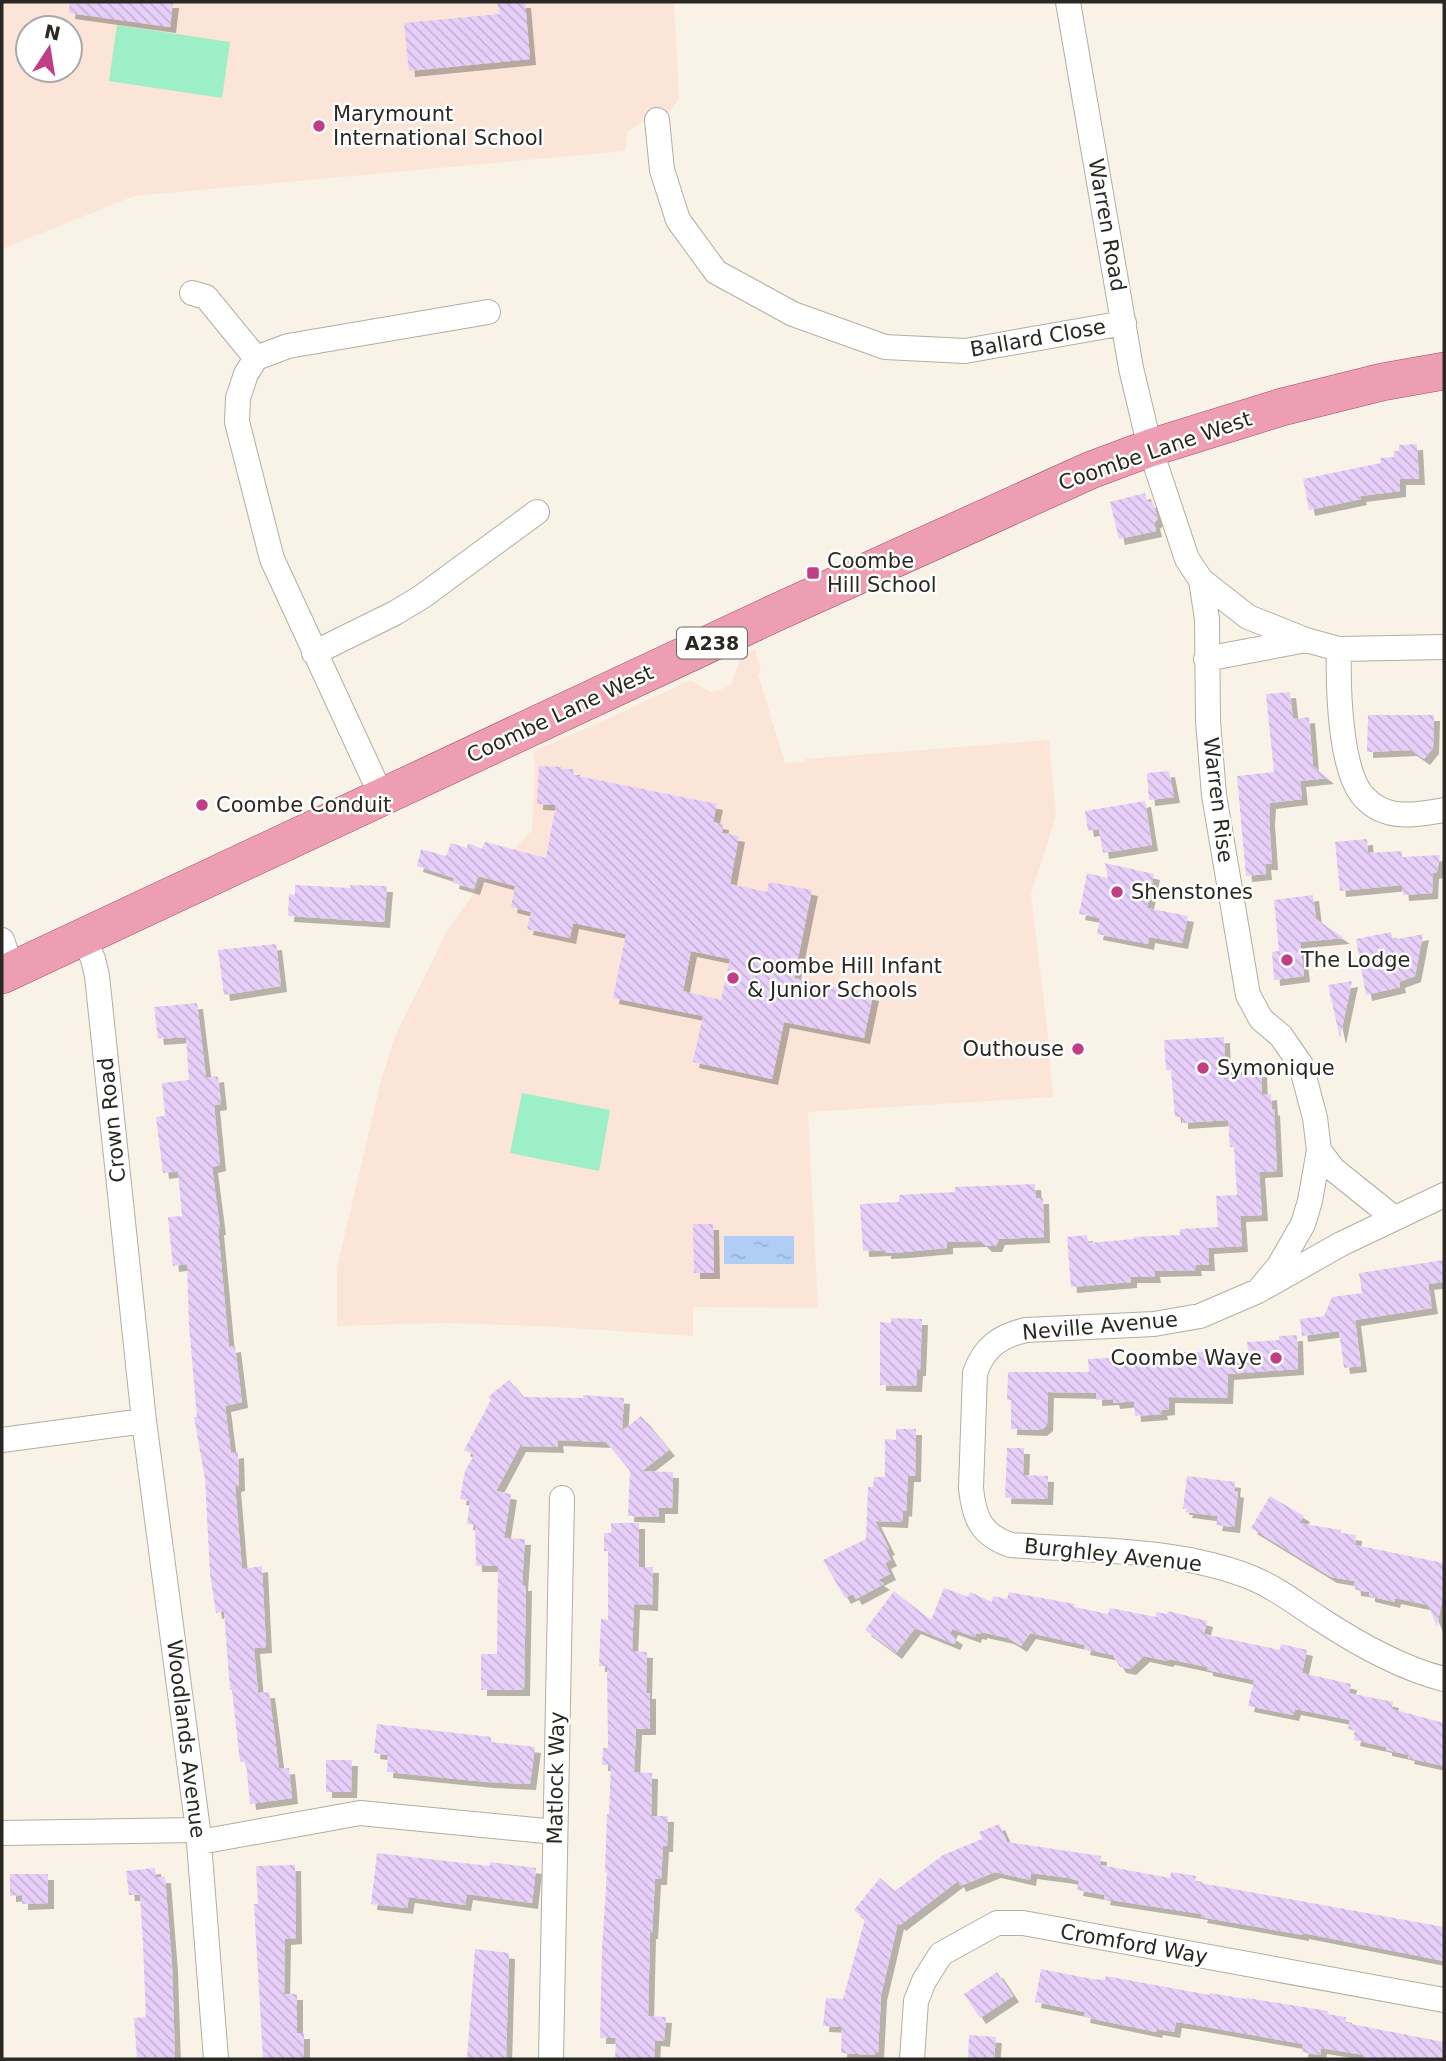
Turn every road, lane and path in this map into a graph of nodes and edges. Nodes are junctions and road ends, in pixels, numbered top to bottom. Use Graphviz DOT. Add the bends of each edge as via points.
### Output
graph roads {
  1 [pos="1068,2"];
  2 [pos="657,120"];
  3 [pos="192,293"];
  4 [pos="488,312"];
  5 [pos="1124,323"];
  6 [pos="256,358"];
  7 [pos="1444,371"];
  8 [pos="1150,448"];
  9 [pos="537,512"];
  10 [pos="1201,580"];
  11 [pos="1306,640"];
  12 [pos="1444,648"];
  13 [pos="1339,649"];
  14 [pos="314,653"];
  15 [pos="1206,659"];
  16 [pos="382,797"];
  17 [pos="1444,810"];
  18 [pos="83,937"];
  19 [pos="5,962"];
  20 [pos="1320,1150"];
  21 [pos="1444,1195"];
  22 [pos="1394,1217"];
  23 [pos="1258,1291"];
  24 [pos="131,1304"];
  25 [pos="144,1421"];
  26 [pos="972,1433"];
  27 [pos="2,1440"];
  28 [pos="562,1498"];
  29 [pos="1444,1679"];
  30 [pos="555,1832"];
  31 [pos="2,1833"];
  32 [pos="199,1836"];
  33 [pos="1444,2000"];
  34 [pos="216,2059"];
  35 [pos="551,2059"];
  36 [pos="912,2059"];
  1 -- 5 [label="street, Warren Road"];
  2 -- 5 [label="street, Ballard Close" via="663,170 678,220 716,272 793,314 885,347 965,351"];
  3 -- 6 [label="street" via="206,297"];
  4 -- 6 [label="street" via="288,346"];
  5 -- 8 [label="street, Warren Road"];
  6 -- 14 [label="street" via="238,398 237,422 272,559"];
  7 -- 8 [label="main road, Coombe Lane West / A238" via="1282,407"];
  8 -- 10 [label="street, Warren Rise" via="1187,559"];
  8 -- 16 [label="main road, Coombe Lane West / A238" via="1091,470 788,607"];
  9 -- 14 [label="street" via="423,596"];
  10 -- 11 [label="street" via="1248,617"];
  10 -- 15 [label="street, Warren Rise" via="1207,619"];
  11 -- 13 [label="street"];
  11 -- 15 [label="street"];
  12 -- 13 [label="street"];
  13 -- 17 [label="street" via="1337,691 1343,733 1349,768 1364,799 1387,812"];
  14 -- 16 [label="street"];
  15 -- 20 [label="street, Warren Rise" via="1214,795 1248,995 1261,1019 1301,1065"];
  16 -- 18 [label="main road, Coombe Lane West / A238"];
  18 -- 19 [label="main road, Coombe Lane West / A238"];
  18 -- 24 [label="street, Crown Road" via="97,976"];
  20 -- 22 [label="street" via="1332,1169"];
  20 -- 23 [label="street, Warren Rise" via="1303,1224"];
  21 -- 22 [label="street, Neville Avenue"];
  22 -- 23 [label="street, Neville Avenue"];
  23 -- 26 [label="street, Neville Avenue" via="1177,1321 1007,1335 988,1348 975,1373"];
  24 -- 25 [label="street, Woodlands Avenue"];
  25 -- 27 [label="street"];
  25 -- 32 [label="street, Woodlands Avenue"];
  26 -- 29 [label="street, Burghley Avenue" via="972,1505 980,1525 995,1540 1183,1558 1219,1567 1254,1578 1371,1650"];
  28 -- 30 [label="street, Matlock Way"];
  30 -- 32 [label="street" via="360,1813"];
  30 -- 35 [label="street, Matlock Way"];
  31 -- 32 [label="street"];
  32 -- 34 [label="street, Woodlands Avenue"];
  33 -- 36 [label="street, Cromford Way" via="1023,1923 997,1923 941,1954 924,1980 916,2001"];
}
